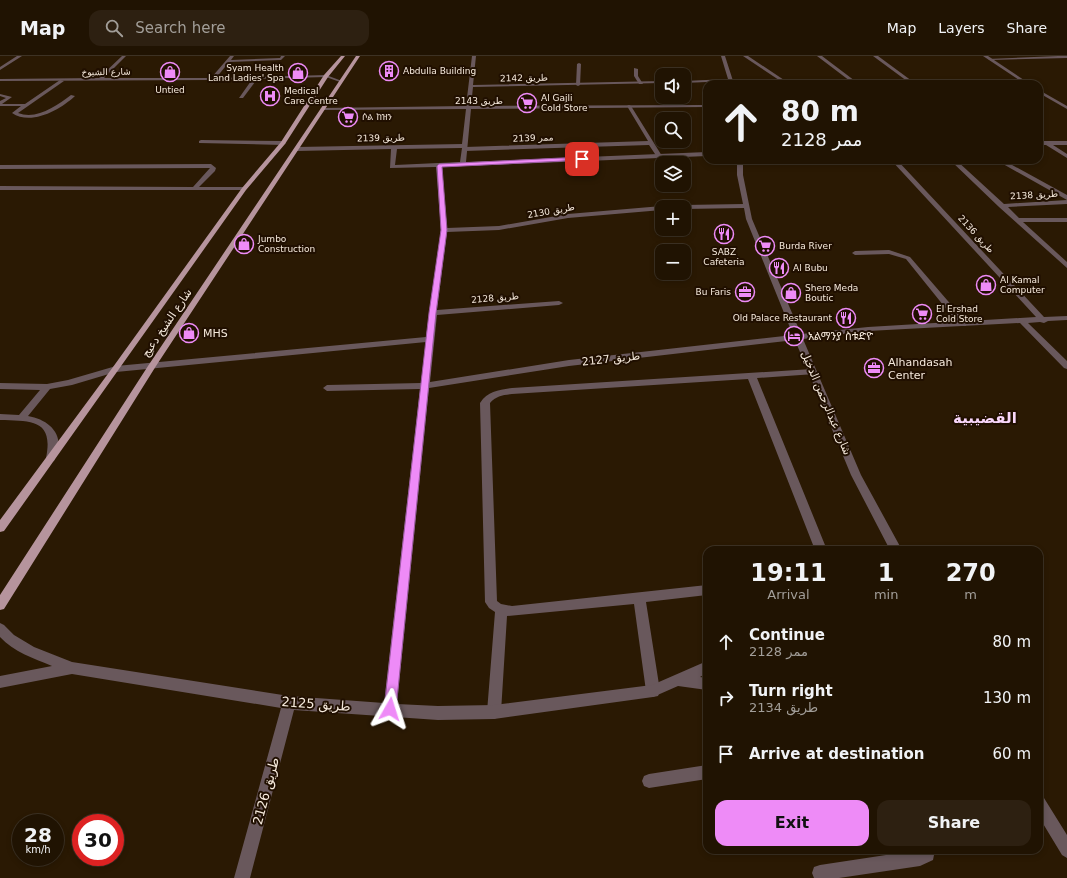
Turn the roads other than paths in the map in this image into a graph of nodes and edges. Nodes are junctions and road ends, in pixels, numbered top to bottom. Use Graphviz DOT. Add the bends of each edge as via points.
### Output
graph roads {
  1 [pos="20,56"];
  2 [pos="124,56"];
  3 [pos="283,56"];
  4 [pos="343,56"];
  5 [pos="358,56"];
  6 [pos="474,56"];
  7 [pos="723,56"];
  8 [pos="745,56"];
  9 [pos="819,56"];
  10 [pos="875,56"];
  11 [pos="984,56"];
  12 [pos="995,56"];
  13 [pos="1067,57"];
  14 [pos="231,58"];
  15 [pos="990,59"];
  16 [pos="1000,59"];
  17 [pos="579,64"];
  18 [pos="0,69"];
  19 [pos="636,69"];
  20 [pos="212,79"];
  21 [pos="340,79"];
  22 [pos="0,80"];
  23 [pos="100,80"];
  24 [pos="730,80"];
  25 [pos="782,80"];
  26 [pos="852,80"];
  27 [pos="908,80"];
  28 [pos="1027,80"];
  29 [pos="1027,80"];
  30 [pos="62,81"];
  31 [pos="321,81"];
  32 [pos="253,82"];
  33 [pos="655,82"];
  34 [pos="691,82"];
  35 [pos="703,82"];
  36 [pos="302,83"];
  37 [pos="641,83"];
  38 [pos="578,85"];
  39 [pos="470,86"];
  40 [pos="1043,87"];
  41 [pos="1043,93"];
  42 [pos="0,95"];
  43 [pos="73,96"];
  44 [pos="241,96"];
  45 [pos="1067,102"];
  46 [pos="0,104"];
  47 [pos="24,105"];
  48 [pos="629,106"];
  49 [pos="703,106"];
  50 [pos="1067,108"];
  51 [pos="322,109"];
  52 [pos="469,109"];
  53 [pos="201,142"];
  54 [pos="282,143"];
  55 [pos="650,143"];
  56 [pos="1046,143"];
  57 [pos="1067,143"];
  58 [pos="465,147"];
  59 [pos="298,148"];
  60 [pos="394,148"];
  61 [pos="703,154"];
  62 [pos="655,156"];
  63 [pos="659,156"];
  64 [pos="1067,156"];
  65 [pos="463,164"];
  66 [pos="740,164"];
  67 [pos="898,164"];
  68 [pos="956,164"];
  69 [pos="1006,164"];
  70 [pos="439,166"];
  71 [pos="0,167"];
  72 [pos="0,188"];
  73 [pos="194,189"];
  74 [pos="244,189"];
  75 [pos="1067,198"];
  76 [pos="1067,202"];
  77 [pos="745,206"];
  78 [pos="1001,206"];
  79 [pos="691,207"];
  80 [pos="655,209"];
  81 [pos="1018,220"];
  82 [pos="1067,220"];
  83 [pos="444,230"];
  84 [pos="855,253"];
  85 [pos="1067,266"];
  86 [pos="560,303"];
  87 [pos="433,313"];
  88 [pos="1067,318"];
  89 [pos="1044,321"];
  90 [pos="1023,322"];
  91 [pos="963,324"];
  92 [pos="798,338"];
  93 [pos="430,339"];
  94 [pos="152,366"];
  95 [pos="1067,366"];
  96 [pos="116,369"];
  97 [pos="812,372"];
  98 [pos="751,375"];
  99 [pos="0,386"];
  100 [pos="425,386"];
  101 [pos="47,387"];
  102 [pos="327,388"];
  103 [pos="0,417"];
  104 [pos="21,418"];
  105 [pos="51,458"];
  106 [pos="0,528"];
  107 [pos="819,546"];
  108 [pos="894,546"];
  109 [pos="703,590"];
  110 [pos="639,598"];
  111 [pos="0,605"];
  112 [pos="501,610"];
  113 [pos="0,629"];
  114 [pos="72,668"];
  115 [pos="703,669"];
  116 [pos="678,680"];
  117 [pos="0,682"];
  118 [pos="703,683"];
  119 [pos="653,691"];
  120 [pos="289,703"];
  121 [pos="390,709"];
  122 [pos="494,712"];
  123 [pos="703,773"];
  124 [pos="649,781"];
  125 [pos="1043,810"];
  126 [pos="1067,850"];
  127 [pos="927,854"];
  128 [pos="820,873"];
  129 [pos="242,878"];
  1 -- 18 [label="street"];
  2 -- 23 [label="street"];
  3 -- 14 [label="street" via="281,59"];
  4 -- 31 [label="main road, شارع الشيخ دعيج"];
  5 -- 21 [label="main road, شارع الشيخ دعيج"];
  6 -- 39 [label="street"];
  7 -- 24 [label="street"];
  8 -- 25 [label="street"];
  9 -- 26 [label="street"];
  10 -- 27 [label="street"];
  11 -- 15 [label="street"];
  12 -- 16 [label="street"];
  13 -- 16 [label="street"];
  14 -- 20 [label="street"];
  15 -- 16 [label="street"];
  15 -- 28 [label="street"];
  16 -- 29 [label="street"];
  17 -- 38 [label="street"];
  19 -- 37 [label="street" via="636,76"];
  20 -- 23 [label="street, شارع الشيوخ"];
  20 -- 31 [label="street, شارع الشيوخ"];
  20 -- 32 [label="street, شارع الشيوخ"];
  21 -- 31 [label="street, شارع الشيوخ"];
  21 -- 51 [label="main road, شارع الشيخ دعيج"];
  22 -- 30 [label="street, شارع الشيوخ"];
  23 -- 30 [label="street, شارع الشيوخ"];
  30 -- 47 [label="street"];
  31 -- 54 [label="main road, شارع الشيخ دعيج"];
  32 -- 36 [label="street, شارع الشيوخ"];
  32 -- 44 [label="street"];
  33 -- 37 [label="street, طريق 2142"];
  34 -- 35 [label="street"];
  37 -- 38 [label="street, طريق 2142"];
  38 -- 39 [label="street, طريق 2142"];
  39 -- 52 [label="street"];
  40 -- 45 [label="street"];
  41 -- 50 [label="street"];
  42 -- 46 [label="street" via="10,97"];
  43 -- 47 [label="street" via="45,113 34,116 14,113"];
  46 -- 47 [label="street"];
  48 -- 49 [label="street, طريق 2143"];
  48 -- 52 [label="street, طريق 2143"];
  48 -- 55 [label="street"];
  51 -- 52 [label="street, طريق 2143"];
  51 -- 59 [label="main road, شارع الشيخ دعيج"];
  52 -- 58 [label="street"];
  53 -- 54 [label="street"];
  54 -- 74 [label="main road, شارع الشيخ دعيج"];
  55 -- 58 [label="street, ممر 2139"];
  55 -- 63 [label="street"];
  56 -- 57 [label="street"];
  56 -- 64 [label="street"];
  58 -- 60 [label="street, طريق 2139"];
  58 -- 65 [label="street"];
  59 -- 60 [label="street, طريق 2139"];
  59 -- 94 [label="main road, شارع الشيخ دعيج"];
  60 -- 70 [label="street" via="392,167"];
  61 -- 63 [label="street"];
  62 -- 65 [label="street"];
  65 -- 70 [label="street"];
  66 -- 77 [label="street, شارع عبدالرحمن الدخيل"];
  67 -- 89 [label="street, طريق 2136"];
  68 -- 78 [label="street, طريق 2138"];
  69 -- 75 [label="street, طريق 2138"];
  70 -- 83 [label="street"];
  71 -- 73 [label="street" via="211,166 212,171"];
  72 -- 73 [label="street"];
  73 -- 74 [label="street"];
  74 -- 96 [label="main road, شارع الشيخ دعيج"];
  76 -- 78 [label="street, طريق 2138"];
  77 -- 79 [label="street"];
  77 -- 92 [label="street, شارع عبدالرحمن الدخيل"];
  78 -- 81 [label="street, طريق 2138"];
  80 -- 83 [label="street, طريق 2130" via="582,214 499,228"];
  81 -- 82 [label="street"];
  81 -- 85 [label="street, طريق 2138"];
  83 -- 87 [label="street"];
  84 -- 91 [label="street" via="889,252 908,258"];
  86 -- 87 [label="street, طريق 2128"];
  87 -- 93 [label="street"];
  88 -- 89 [label="street, طريق 2127"];
  89 -- 90 [label="street, طريق 2127"];
  90 -- 91 [label="street, طريق 2127"];
  90 -- 95 [label="street"];
  91 -- 92 [label="street, طريق 2127" via="868,330"];
  92 -- 97 [label="street, شارع عبدالرحمن الدخيل"];
  92 -- 100 [label="street, طريق 2127" via="569,363"];
  93 -- 94 [label="street"];
  93 -- 100 [label="street"];
  94 -- 96 [label="street"];
  94 -- 111 [label="main road, شارع الشيخ دعيج"];
  96 -- 101 [label="street"];
  96 -- 105 [label="main road, شارع الشيخ دعيج"];
  97 -- 98 [label="street"];
  97 -- 108 [label="street, شارع عبدالرحمن الدخيل" via="856,475"];
  98 -- 107 [label="street"];
  98 -- 112 [label="street" via="512,391 495,393 489,397 485,403 490,602"];
  99 -- 101 [label="street"];
  100 -- 102 [label="street, طريق 2127"];
  100 -- 121 [label="street"];
  101 -- 104 [label="street"];
  103 -- 104 [label="street"];
  104 -- 105 [label="street" via="36,420 47,426 54,434 55,445"];
  105 -- 106 [label="main road, شارع الشيخ دعيج"];
  109 -- 110 [label="street"];
  110 -- 112 [label="street"];
  110 -- 119 [label="street"];
  112 -- 122 [label="street"];
  113 -- 114 [label="street, طريق 2125" via="10,639 30,651"];
  114 -- 117 [label="street, طريق 2125"];
  114 -- 120 [label="street, طريق 2125"];
  115 -- 116 [label="street, طريق 2125"];
  116 -- 118 [label="street"];
  116 -- 119 [label="street, طريق 2125"];
  119 -- 122 [label="street, طريق 2125"];
  120 -- 121 [label="street, طريق 2125"];
  120 -- 129 [label="street, طريق 2126"];
  121 -- 122 [label="street, طريق 2125" via="438,713"];
  123 -- 124 [label="street"];
  125 -- 126 [label="street"];
  127 -- 128 [label="street" via="920,858"];
}
